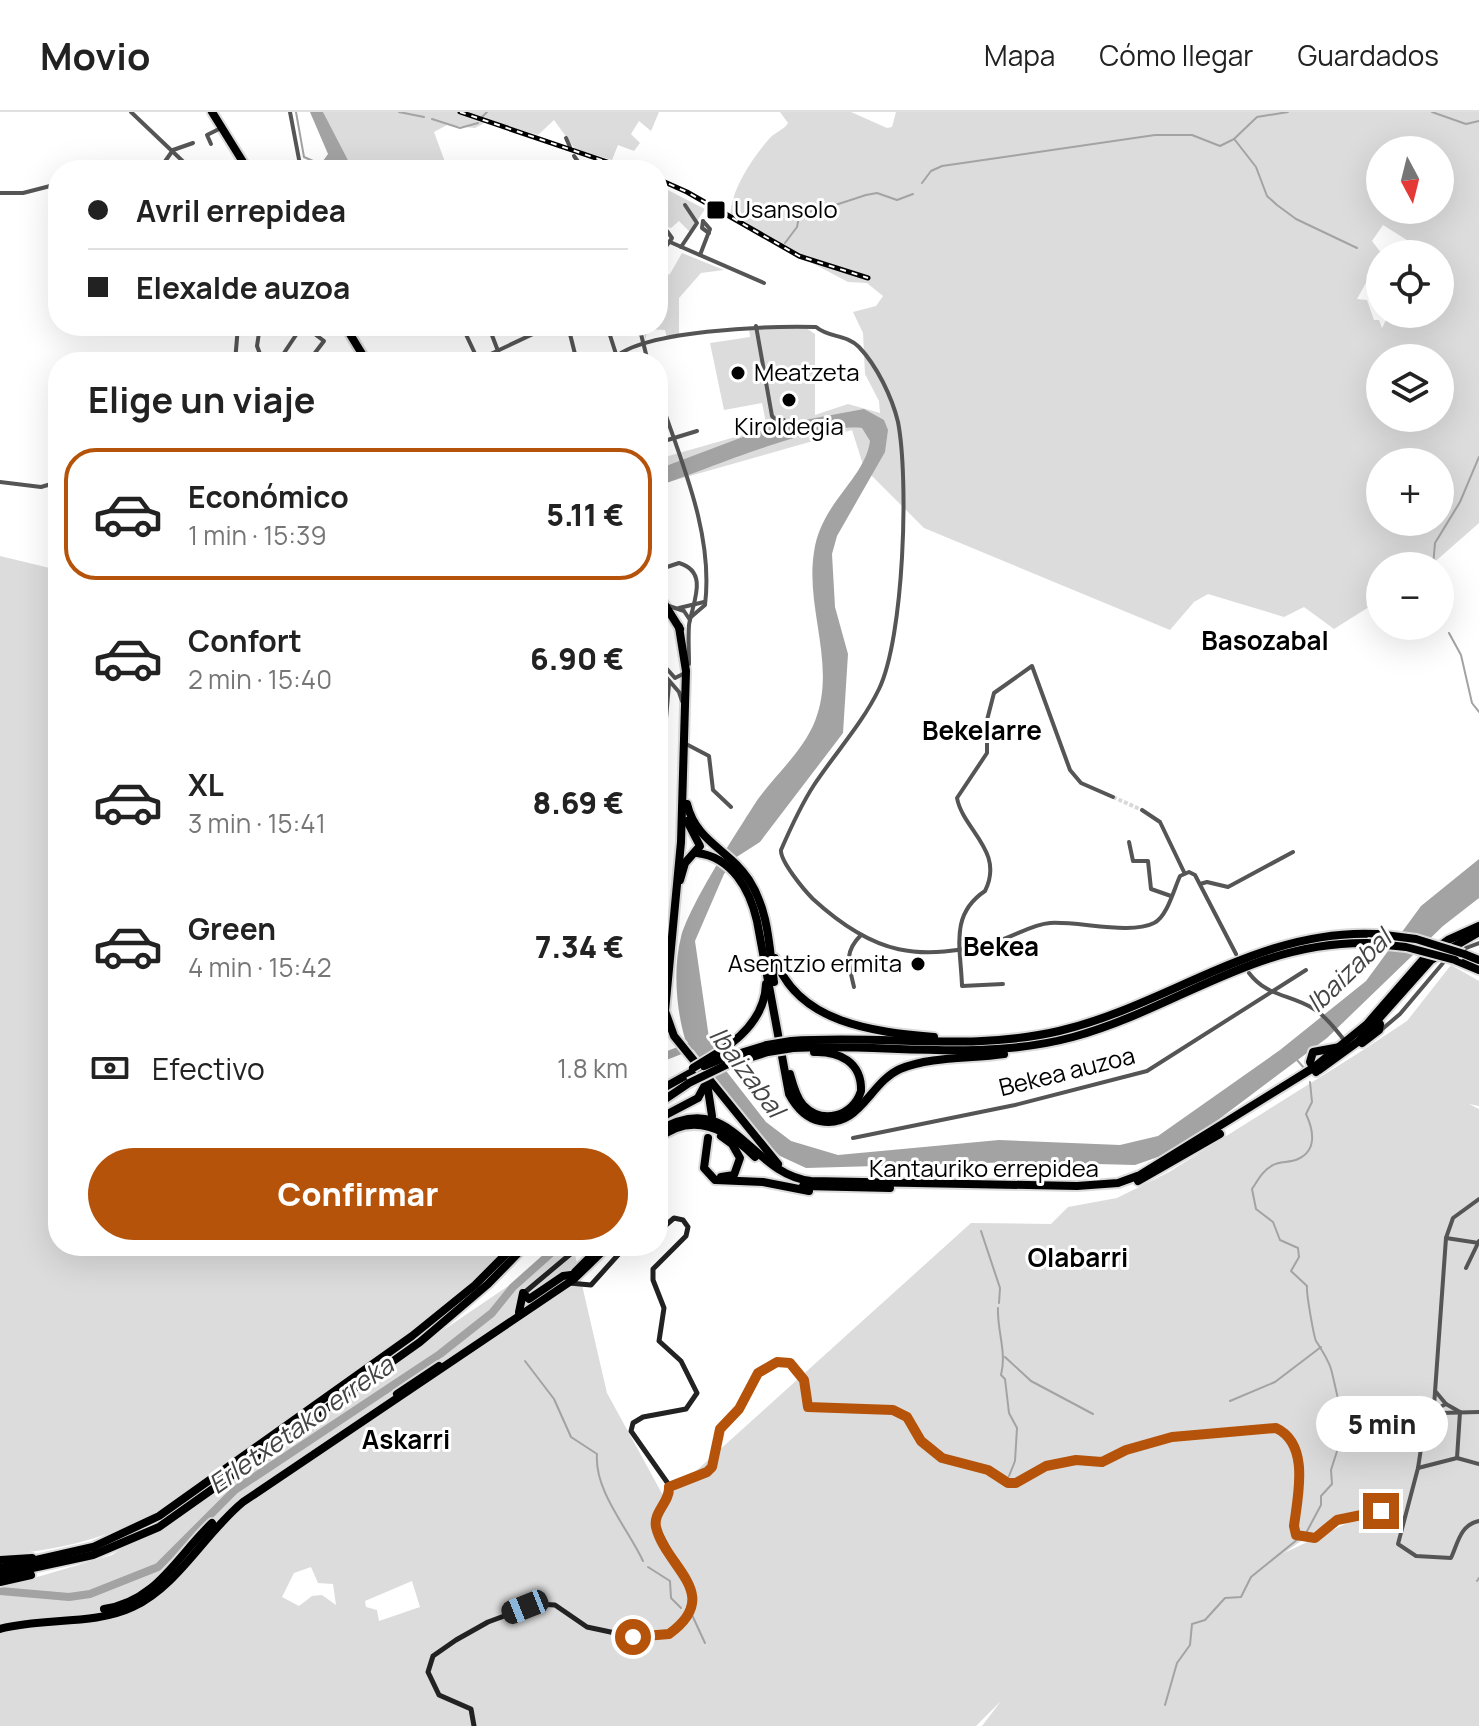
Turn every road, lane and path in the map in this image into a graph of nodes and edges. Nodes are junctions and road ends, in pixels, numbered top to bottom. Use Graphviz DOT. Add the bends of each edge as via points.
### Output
graph roads {
  1 [pos="131,112"];
  2 [pos="212,112"];
  3 [pos="290,112"];
  4 [pos="221,128"];
  5 [pos="566,138"];
  6 [pos="193,143"];
  7 [pos="211,144"];
  8 [pos="570,147"];
  9 [pos="173,150"];
  10 [pos="574,156"];
  11 [pos="165,160"];
  12 [pos="182,160"];
  13 [pos="242,160"];
  14 [pos="299,160"];
  15 [pos="577,160"];
  16 [pos="48,187"];
  17 [pos="0,193"];
  18 [pos="685,205"];
  19 [pos="668,232"];
  20 [pos="709,233"];
  21 [pos="670,242"];
  22 [pos="681,247"];
  23 [pos="700,255"];
  24 [pos="764,283"];
  25 [pos="756,326"];
  26 [pos="317,336"];
  27 [pos="492,336"];
  28 [pos="529,336"];
  29 [pos="640,336"];
  30 [pos="643,346"];
  31 [pos="498,351"];
  32 [pos="316,352"];
  33 [pos="625,352"];
  34 [pos="645,352"];
  35 [pos="784,420"];
  36 [pos="668,421"];
  37 [pos="697,431"];
  38 [pos="674,438"];
  39 [pos="668,440"];
  40 [pos="0,482"];
  41 [pos="48,485"];
  42 [pos="668,565"];
  43 [pos="698,592"];
  44 [pos="688,605"];
  45 [pos="669,606"];
  46 [pos="698,607"];
  47 [pos="679,608"];
  48 [pos="691,618"];
  49 [pos="679,627"];
  50 [pos="682,638"];
  51 [pos="689,664"];
  52 [pos="668,671"];
  53 [pos="668,677"];
  54 [pos="669,682"];
  55 [pos="679,692"];
  56 [pos="671,696"];
  57 [pos="683,711"];
  58 [pos="668,713"];
  59 [pos="688,745"];
  60 [pos="1113,797"];
  61 [pos="687,804"];
  62 [pos="731,807"];
  63 [pos="1142,810"];
  64 [pos="697,839"];
  65 [pos="1129,842"];
  66 [pos="681,844"];
  67 [pos="1293,852"];
  68 [pos="695,854"];
  69 [pos="717,857"];
  70 [pos="1184,872"];
  71 [pos="739,873"];
  72 [pos="1200,884"];
  73 [pos="678,887"];
  74 [pos="1171,896"];
  75 [pos="1479,926"];
  76 [pos="1479,932"];
  77 [pos="862,934"];
  78 [pos="770,942"];
  79 [pos="1479,943"];
  80 [pos="959,948"];
  81 [pos="1465,951"];
  82 [pos="1236,954"];
  83 [pos="1479,960"];
  84 [pos="765,963"];
  85 [pos="1443,963"];
  86 [pos="1306,970"];
  87 [pos="1479,970"];
  88 [pos="668,971"];
  89 [pos="1249,973"];
  90 [pos="1003,984"];
  91 [pos="854,987"];
  92 [pos="1272,994"];
  93 [pos="1380,1022"];
  94 [pos="668,1024"];
  95 [pos="1000,1041"];
  96 [pos="1051,1042"];
  97 [pos="792,1047"];
  98 [pos="1345,1047"];
  99 [pos="768,1051"];
  100 [pos="722,1058"];
  101 [pos="696,1070"];
  102 [pos="1315,1070"];
  103 [pos="668,1084"];
  104 [pos="719,1093"];
  105 [pos="668,1097"];
  106 [pos="668,1114"];
  107 [pos="668,1129"];
  108 [pos="668,1132"];
  109 [pos="668,1133"];
  110 [pos="708,1138"];
  111 [pos="853,1138"];
  112 [pos="704,1156"];
  113 [pos="912,1183"];
  114 [pos="862,1188"];
  115 [pos="1479,1199"];
  116 [pos="668,1222"];
  117 [pos="1446,1238"];
  118 [pos="1479,1243"];
  119 [pos="668,1252"];
  120 [pos="503,1256"];
  121 [pos="515,1256"];
  122 [pos="568,1256"];
  123 [pos="597,1256"];
  124 [pos="618,1256"];
  125 [pos="663,1256"];
  126 [pos="1466,1268"];
  127 [pos="573,1278"];
  128 [pos="581,1286"];
  129 [pos="523,1293"];
  130 [pos="519,1312"];
  131 [pos="1435,1390"];
  132 [pos="1446,1404"];
  133 [pos="1437,1409"];
  134 [pos="1460,1412"];
  135 [pos="1479,1412"];
  136 [pos="1426,1414"];
  137 [pos="1457,1458"];
  138 [pos="1479,1464"];
  139 [pos="1418,1468"];
  140 [pos="669,1487"];
  141 [pos="1403,1518"];
  142 [pos="1479,1521"];
  143 [pos="115,1548"];
  144 [pos="80,1551"];
  145 [pos="0,1560"];
  146 [pos="0,1568"];
  147 [pos="0,1575"];
  148 [pos="0,1582"];
  149 [pos="0,1622"];
  150 [pos="0,1629"];
  151 [pos="474,1726"];
  1 -- 9 [label="street"];
  2 -- 4 [label="highway"];
  3 -- 14 [label="street"];
  4 -- 7 [label="street" via="207,135"];
  4 -- 13 [label="highway"];
  5 -- 8 [label="street"];
  6 -- 9 [label="street"];
  9 -- 11 [label="street"];
  9 -- 12 [label="street"];
  10 -- 15 [label="street"];
  16 -- 17 [label="street"];
  18 -- 22 [label="street" via="697,223"];
  19 -- 21 [label="street"];
  20 -- 23 [label="street"];
  21 -- 22 [label="street"];
  22 -- 23 [label="street"];
  23 -- 24 [label="street"];
  25 -- 30 [label="street" via="696,332"];
  25 -- 35 [label="street" via="772,416"];
  25 -- 77 [label="street" via="816,327 858,347 892,403 900,441 902,523 890,660 865,717 798,812 780,855 813,898"];
  26 -- 32 [label="street" via="324,341"];
  27 -- 31 [label="street"];
  28 -- 31 [label="street"];
  29 -- 30 [label="street"];
  30 -- 33 [label="street"];
  30 -- 34 [label="street"];
  36 -- 38 [label="street"];
  37 -- 38 [label="street"];
  38 -- 39 [label="street"];
  38 -- 46 [label="street" via="696,509 708,578 706,601"];
  40 -- 41 [label="street"];
  42 -- 43 [label="street" via="686,565"];
  43 -- 44 [label="street"];
  43 -- 46 [label="street"];
  44 -- 46 [label="street"];
  44 -- 47 [label="street"];
  45 -- 47 [label="street"];
  45 -- 49 [label="highway"];
  46 -- 48 [label="street"];
  47 -- 48 [label="street"];
  48 -- 51 [label="street"];
  49 -- 50 [label="highway"];
  49 -- 51 [label="highway"];
  50 -- 52 [label="street" via="682,675 671,676"];
  50 -- 57 [label="highway"];
  51 -- 59 [label="highway"];
  53 -- 54 [label="street"];
  54 -- 55 [label="street"];
  54 -- 56 [label="street"];
  55 -- 56 [label="street"];
  55 -- 57 [label="street"];
  56 -- 58 [label="street"];
  57 -- 66 [label="highway"];
  59 -- 61 [label="highway"];
  59 -- 62 [label="street" via="709,756 713,790"];
  60 -- 80 [label="street" via="1081,783 1070,770 1032,666 994,693 987,753 957,798 983,842 990,870 985,891 969,902"];
  61 -- 64 [label="highway" via="687,821"];
  61 -- 69 [label="highway" via="694,825"];
  63 -- 70 [label="street" via="1160,822"];
  64 -- 66 [label="highway"];
  64 -- 68 [label="highway"];
  64 -- 69 [label="highway"];
  65 -- 74 [label="street" via="1133,861 1148,861 1151,889"];
  66 -- 68 [label="highway" via="686,854"];
  66 -- 73 [label="highway"];
  67 -- 72 [label="street" via="1228,887"];
  68 -- 69 [label="highway"];
  68 -- 73 [label="highway" via="685,863"];
  69 -- 71 [label="highway"];
  69 -- 73 [label="highway" via="692,862"];
  70 -- 72 [label="street" via="1195,875"];
  70 -- 74 [label="street"];
  71 -- 78 [label="highway" via="757,894"];
  71 -- 84 [label="highway" via="754,907"];
  72 -- 82 [label="street"];
  73 -- 88 [label="highway"];
  74 -- 80 [label="street" via="1151,925 1047,923"];
  75 -- 93 [label="highway" via="1426,956"];
  76 -- 93 [label="highway" via="1431,960"];
  77 -- 80 [label="street" via="900,952"];
  77 -- 91 [label="street" via="850,946 847,960"];
  78 -- 95 [label="highway" via="785,981 802,1001 822,1012 887,1031"];
  78 -- 97 [label="highway" via="787,1059 799,1099 826,1117 841,1115 854,1105 861,1083 848,1059"];
  79 -- 81 [label="street"];
  80 -- 90 [label="street" via="962,986"];
  81 -- 83 [label="highway"];
  81 -- 95 [label="highway, bridge" via="1377,934 1325,935 1272,946 1104,1018"];
  84 -- 96 [label="highway" via="789,1094 815,1120 844,1120 883,1080 913,1065"];
  84 -- 100 [label="highway" via="760,1010"];
  85 -- 93 [label="street"];
  86 -- 92 [label="street, Bekea auzoa"];
  87 -- 96 [label="highway, bridge" via="1406,947 1308,946 1269,956 1122,1021"];
  89 -- 92 [label="street"];
  92 -- 98 [label="street" via="1316,1010"];
  92 -- 111 [label="street, Bekea auzoa" via="1147,1071"];
  93 -- 98 [label="highway, Kantauriko errepidea"];
  93 -- 98 [label="highway" via="1374,1034"];
  94 -- 101 [label="highway"];
  95 -- 97 [label="highway" via="843,1037"];
  96 -- 97 [label="highway" via="958,1051"];
  97 -- 99 [label="highway, bridge"];
  98 -- 102 [label="highway, Kantauriko errepidea"];
  98 -- 102 [label="highway" via="1313,1052"];
  99 -- 100 [label="highway"];
  99 -- 100 [label="highway" via="740,1060"];
  100 -- 101 [label="highway, bridge"];
  100 -- 105 [label="highway, bridge"];
  101 -- 103 [label="highway"];
  101 -- 104 [label="highway"];
  101 -- 104 [label="highway" via="711,1091 712,1116"];
  101 -- 106 [label="highway" via="705,1085 698,1098"];
  102 -- 113 [label="highway, Kantauriko errepidea" via="1163,1162 1118,1183"];
  102 -- 114 [label="highway, Kantauriko errepidea" via="1150,1177 1117,1188"];
  104 -- 113 [label="highway" via="771,1158 793,1173"];
  107 -- 113 [label="highway, Kantauriko errepidea" via="678,1121 710,1119 737,1133 767,1162 794,1178"];
  108 -- 114 [label="highway, Kantauriko errepidea" via="709,1125 735,1138 791,1183"];
  109 -- 112 [label="highway" via="699,1129 717,1133 732,1144 740,1164 734,1175 719,1177 707,1168"];
  110 -- 112 [label="highway"];
  112 -- 114 [label="highway" via="706,1173 721,1182 763,1182 815,1192"];
  115 -- 117 [label="street" via="1453,1218"];
  116 -- 119 [label="street" via="683,1220 688,1227 686,1236"];
  117 -- 118 [label="street"];
  117 -- 131 [label="street"];
  118 -- 126 [label="street"];
  120 -- 144 [label="highway" via="431,1322 190,1496 127,1534"];
  121 -- 143 [label="highway" via="420,1342 177,1515"];
  122 -- 129 [label="street"];
  123 -- 127 [label="highway"];
  124 -- 128 [label="street" via="595,1283"];
  125 -- 140 [label="street" via="652,1275 664,1308 657,1333 681,1361 697,1393 686,1409 638,1419 631,1431"];
  127 -- 128 [label="street"];
  127 -- 128 [label="street"];
  127 -- 129 [label="highway" via="563,1276 529,1299"];
  127 -- 130 [label="highway"];
  127 -- 150 [label="highway" via="243,1502 154,1595 115,1613"];
  129 -- 130 [label="highway"];
  130 -- 149 [label="highway" via="242,1497 140,1597 110,1608"];
  131 -- 132 [label="street"];
  131 -- 133 [label="street"];
  132 -- 133 [label="street"];
  132 -- 134 [label="street"];
  133 -- 134 [label="street"];
  133 -- 136 [label="street" via="1428,1408"];
  133 -- 136 [label="street" via="1433,1419"];
  134 -- 135 [label="street"];
  134 -- 137 [label="street"];
  136 -- 139 [label="street"];
  137 -- 138 [label="street"];
  137 -- 139 [label="street"];
  139 -- 141 [label="street"];
  140 -- 141 [label="street" via="712,1467 720,1429 764,1368 777,1362 790,1363 804,1380 806,1406 902,1413 921,1441 942,1458 988,1470 1008,1483 1046,1466 1102,1462 1172,1437 1276,1428 1287,1434 1298,1454 1296,1535 1315,1538 1337,1520 1376,1511"];
  140 -- 151 [label="street" via="656,1521 692,1590 682,1622 667,1635 634,1637 584,1626 546,1603 488,1622 438,1651 428,1667 434,1689 468,1706"];
  141 -- 142 [label="street" via="1398,1544 1416,1556 1453,1557 1457,1538"];
  143 -- 147 [label="highway"];
  143 -- 148 [label="highway"];
  144 -- 145 [label="highway"];
  144 -- 146 [label="highway"];
}
